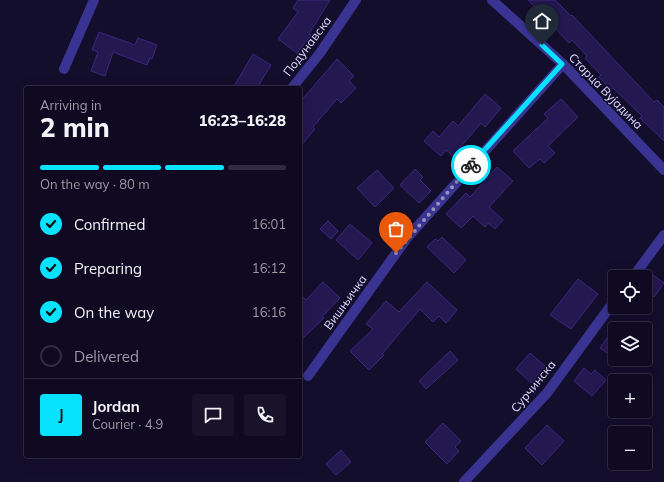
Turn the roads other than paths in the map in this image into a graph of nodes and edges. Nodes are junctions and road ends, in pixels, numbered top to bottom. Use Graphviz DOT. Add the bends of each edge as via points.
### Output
graph roads {
  1 [pos="94,0"];
  2 [pos="356,0"];
  3 [pos="492,0"];
  4 [pos="562,64"];
  5 [pos="64,69"];
  6 [pos="294,86"];
  7 [pos="664,170"];
  8 [pos="664,235"];
  9 [pos="638,270"];
  10 [pos="608,310"];
  11 [pos="308,376"];
  12 [pos="464,482"];
  1 -- 5 [label="street"];
  2 -- 6 [label="street, Подунавска"];
  3 -- 4 [label="street, Старца Вујадина"];
  4 -- 7 [label="street, Старца Вујадина"];
  4 -- 11 [label="street, Вишњичка" via="407,238"];
  8 -- 9 [label="street"];
  10 -- 12 [label="street, Сурчинска" via="547,393"];
}
